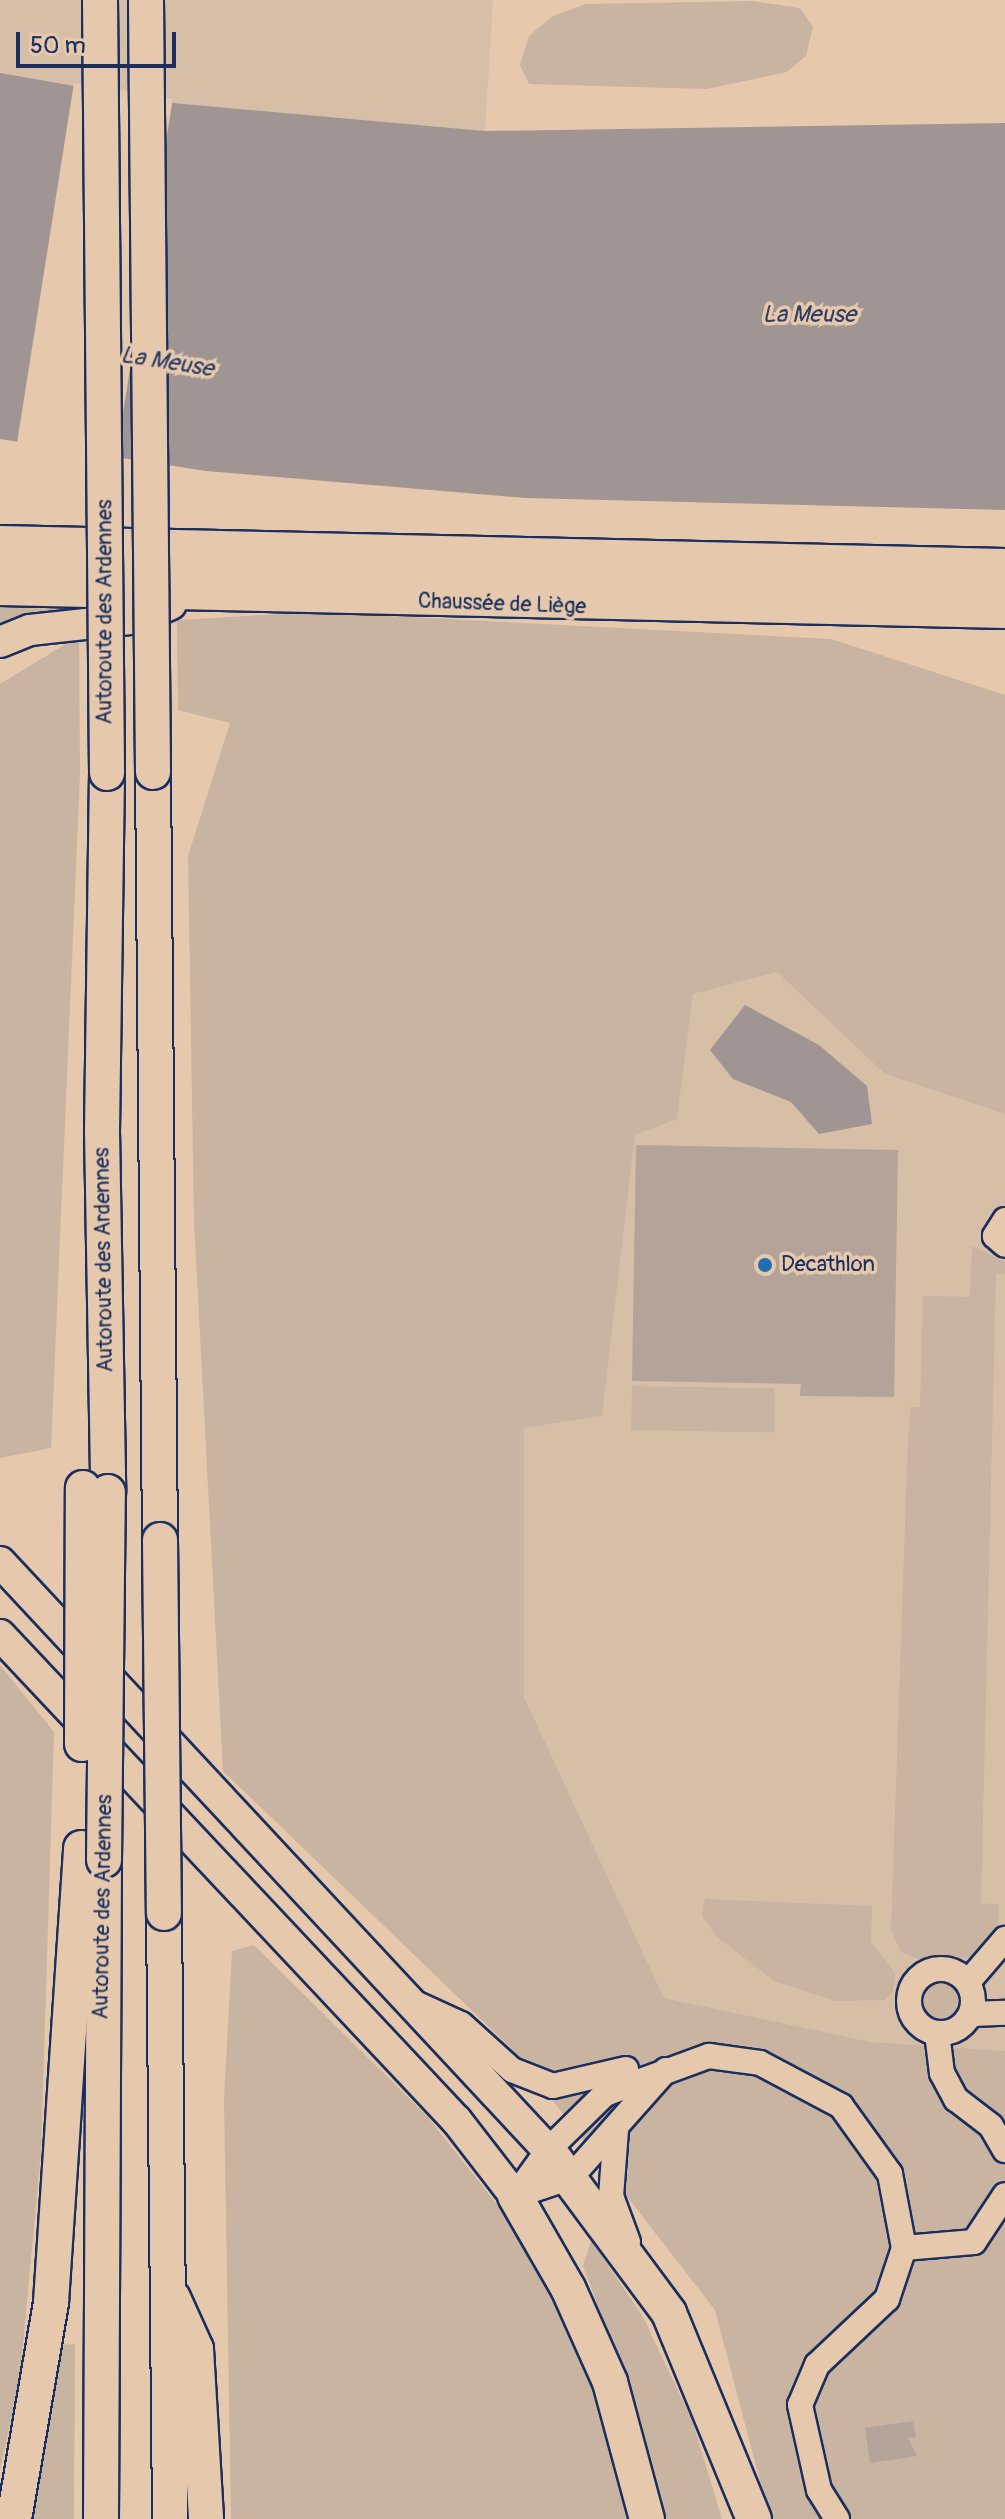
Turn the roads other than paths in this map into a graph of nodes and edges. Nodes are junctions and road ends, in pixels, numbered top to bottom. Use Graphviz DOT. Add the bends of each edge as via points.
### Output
graph roads {
  1 [pos="100,0"];
  2 [pos="146,0"];
  3 [pos="0,541"];
  4 [pos="1005,564"];
  5 [pos="0,566"];
  6 [pos="1005,588"];
  7 [pos="0,590"];
  8 [pos="188,595"];
  9 [pos="1005,613"];
  10 [pos="0,642"];
  11 [pos="1005,1220"];
  12 [pos="1005,1245"];
  13 [pos="0,1562"];
  14 [pos="0,1635"];
  15 [pos="93,1854"];
  16 [pos="1005,1939"];
  17 [pos="968,1982"];
  18 [pos="412,2002"];
  19 [pos="1005,2013"];
  20 [pos="971,2014"];
  21 [pos="937,2033"];
  22 [pos="668,2068"];
  23 [pos="617,2129"];
  24 [pos="548,2150"];
  25 [pos="1005,2150"];
  26 [pos="571,2177"];
  27 [pos="1005,2195"];
  28 [pos="515,2196"];
  29 [pos="904,2248"];
  30 [pos="637,2262"];
  31 [pos="168,2287"];
  32 [pos="14,2519"];
  33 [pos="101,2519"];
  34 [pos="170,2519"];
  35 [pos="206,2519"];
  36 [pos="647,2519"];
  37 [pos="754,2519"];
  38 [pos="837,2519"];
  1 -- 15 [label="highway, Autoroute des Ardennes, bridge" via="107,773"];
  2 -- 31 [label="highway, Autoroute des Ardennes, bridge"];
  3 -- 4 [label="main road"];
  5 -- 6 [label="main road, Chaussée de Liège"];
  7 -- 8 [label="main road, Chaussée de Liège"];
  8 -- 9 [label="main road, Chaussée de Liège"];
  8 -- 10 [label="main road" via="141,618 30,630"];
  11 -- 12 [label="street" via="995,1236"];
  13 -- 18 [label="main road"];
  14 -- 28 [label="main road" via="457,2121"];
  15 -- 32 [label="highway" via="51,2302"];
  15 -- 33 [label="highway, Autoroute des Ardennes"];
  16 -- 17 [label="street"];
  17 -- 20 [label="street"];
  17 -- 21 [label="street" via="937,1968 915,1981 910,2010"];
  18 -- 22 [label="street" via="461,2024 512,2070 553,2086"];
  18 -- 24 [label="main road"];
  19 -- 20 [label="street"];
  20 -- 21 [label="street" via="956,2030"];
  21 -- 25 [label="street" via="942,2073 956,2099 991,2126"];
  22 -- 23 [label="street"];
  22 -- 24 [label="street" via="605,2094"];
  22 -- 29 [label="street" via="709,2056 760,2063 841,2106 890,2174"];
  23 -- 26 [label="street"];
  23 -- 30 [label="street" via="611,2196"];
  24 -- 26 [label="highway"];
  24 -- 28 [label="street"];
  26 -- 28 [label="street"];
  26 -- 30 [label="highway"];
  27 -- 29 [label="street" via="974,2242"];
  28 -- 36 [label="highway" via="568,2288 610,2382"];
  29 -- 38 [label="street" via="887,2299 817,2365 800,2405 819,2490"];
  30 -- 37 [label="highway" via="694,2364"];
  31 -- 34 [label="highway, Autoroute des Ardennes"];
  31 -- 35 [label="highway" via="196,2349"];
}
